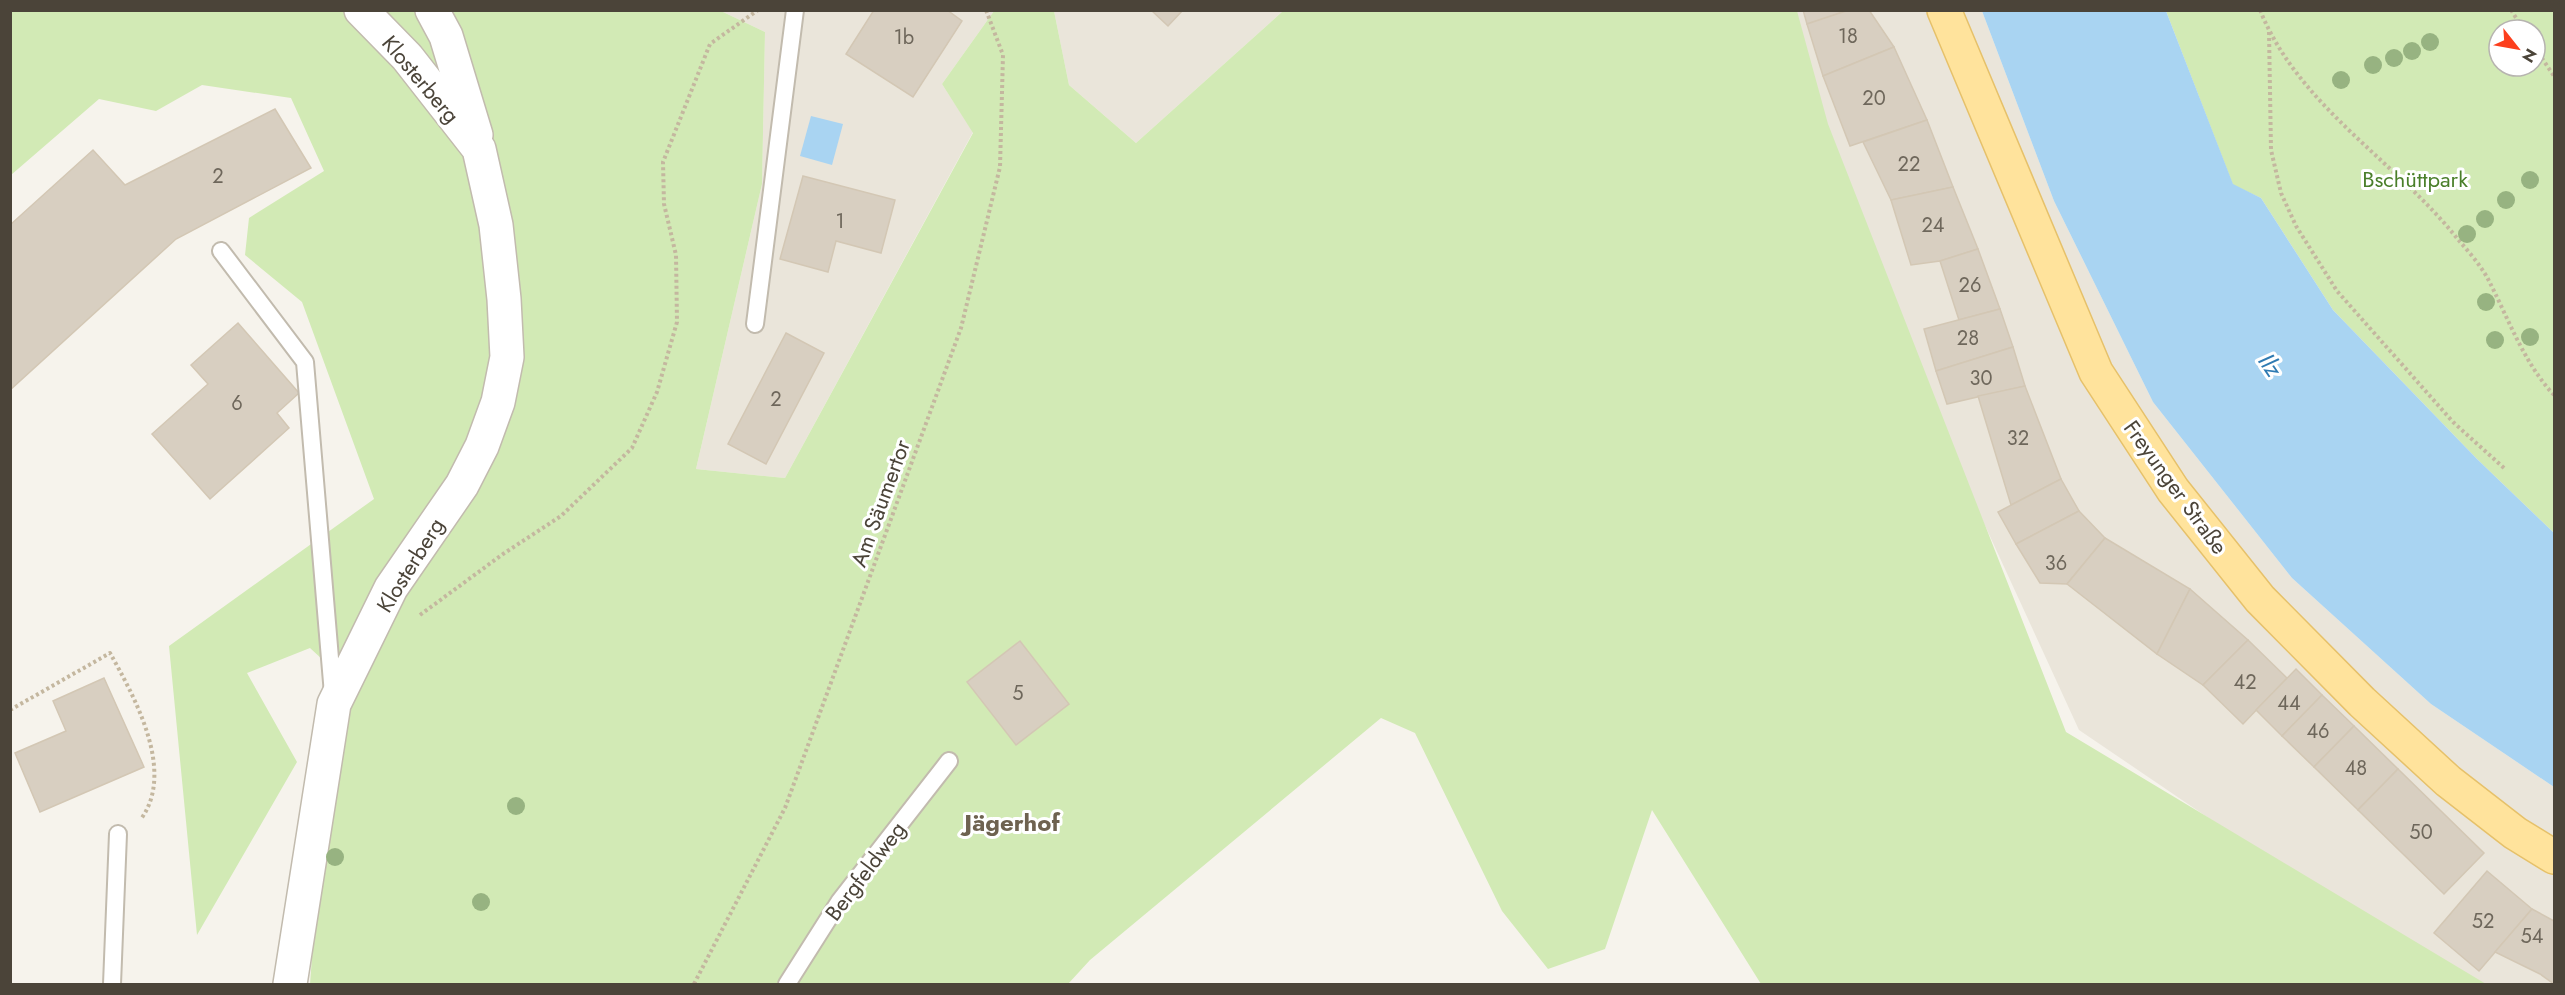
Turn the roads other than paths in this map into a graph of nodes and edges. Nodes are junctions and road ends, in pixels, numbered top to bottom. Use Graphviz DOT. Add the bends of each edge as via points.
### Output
graph roads {
  1 [pos="361,10"];
  2 [pos="432,10"];
  3 [pos="795,10"];
  4 [pos="1944,10"];
  5 [pos="479,149"];
  6 [pos="221,251"];
  7 [pos="755,324"];
  8 [pos="334,704"];
  9 [pos="949,761"];
  10 [pos="118,834"];
  11 [pos="2554,857"];
  12 [pos="112,984"];
  13 [pos="290,984"];
  14 [pos="787,984"];
  1 -- 5 [label="street, Klosterberg" via="406,57"];
  2 -- 5 [label="street, Klosterberg" via="458,69"];
  3 -- 7 [label="lane"];
  4 -- 11 [label="main road, Freyunger Straße" via="2096,372 2174,490 2260,599 2362,702 2448,781 2515,833"];
  5 -- 8 [label="street, Klosterberg" via="496,225 504,299 507,357 498,402 462,485 391,588"];
  6 -- 8 [label="lane" via="305,362"];
  8 -- 13 [label="street, Klosterberg"];
  9 -- 14 [label="lane, Bergfeldweg" via="838,903"];
  10 -- 12 [label="lane"];
}
